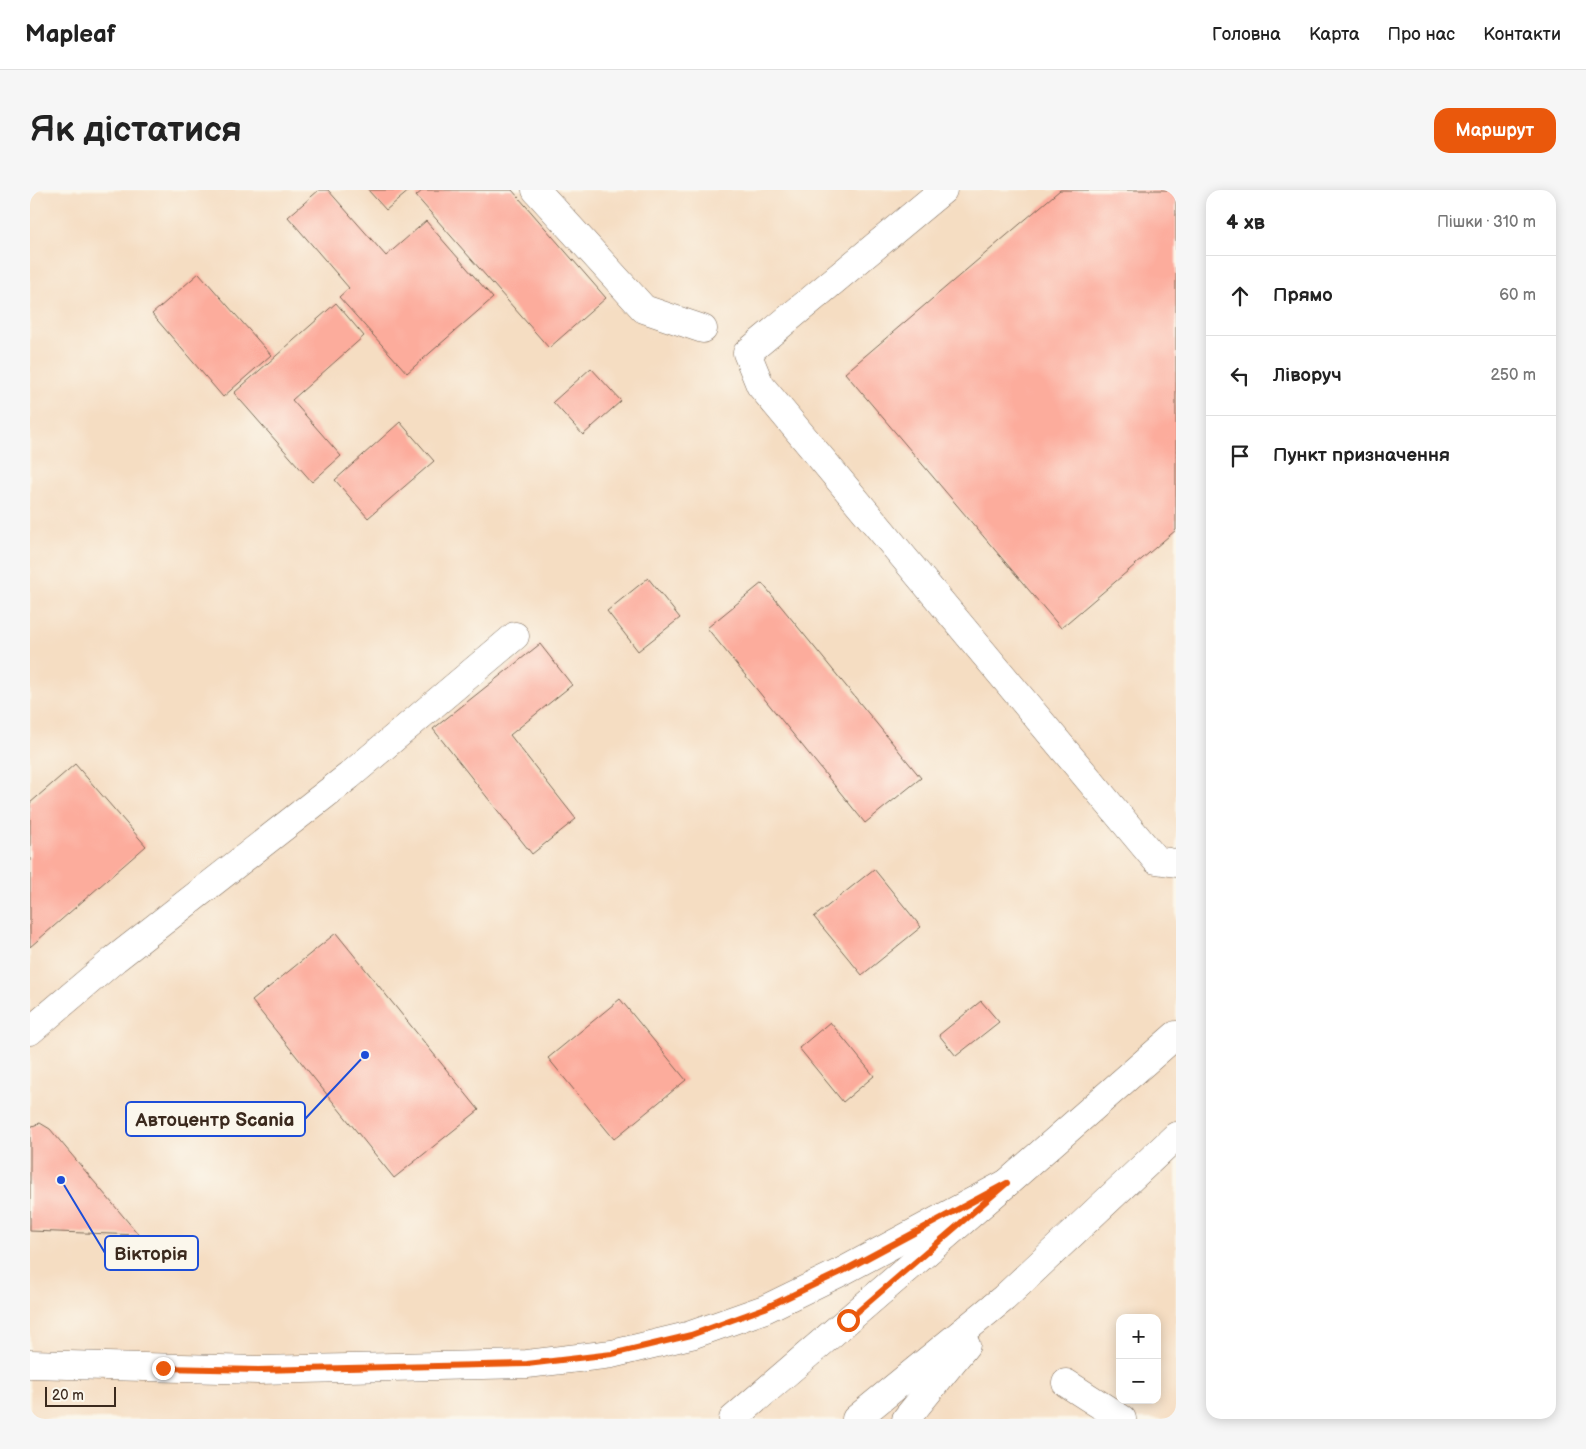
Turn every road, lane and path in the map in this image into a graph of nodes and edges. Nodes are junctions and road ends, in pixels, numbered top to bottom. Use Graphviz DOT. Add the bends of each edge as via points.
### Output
graph roads {
  1 [pos="536,190"];
  2 [pos="943,190"];
  3 [pos="703,329"];
  4 [pos="515,636"];
  5 [pos="1176,863"];
  6 [pos="30,1031"];
  7 [pos="1176,1035"];
  8 [pos="1176,1136"];
  9 [pos="1007,1183"];
  10 [pos="1004,1298"];
  11 [pos="30,1364"];
  12 [pos="1066,1383"];
  13 [pos="732,1419"];
  14 [pos="856,1419"];
  15 [pos="906,1419"];
  16 [pos="1122,1419"];
  1 -- 3 [label="main road" via="644,309"];
  2 -- 5 [label="main road" via="747,353 760,385 1156,860"];
  4 -- 6 [label="main road" via="349,776 115,959"];
  7 -- 9 [label="main road"];
  8 -- 10 [label="main road"];
  9 -- 11 [label="main road" via="843,1271 765,1308 691,1335 612,1354 527,1364 258,1370"];
  9 -- 13 [label="main road"];
  10 -- 14 [label="main road"];
  10 -- 15 [label="main road"];
  12 -- 16 [label="main road"];
}
